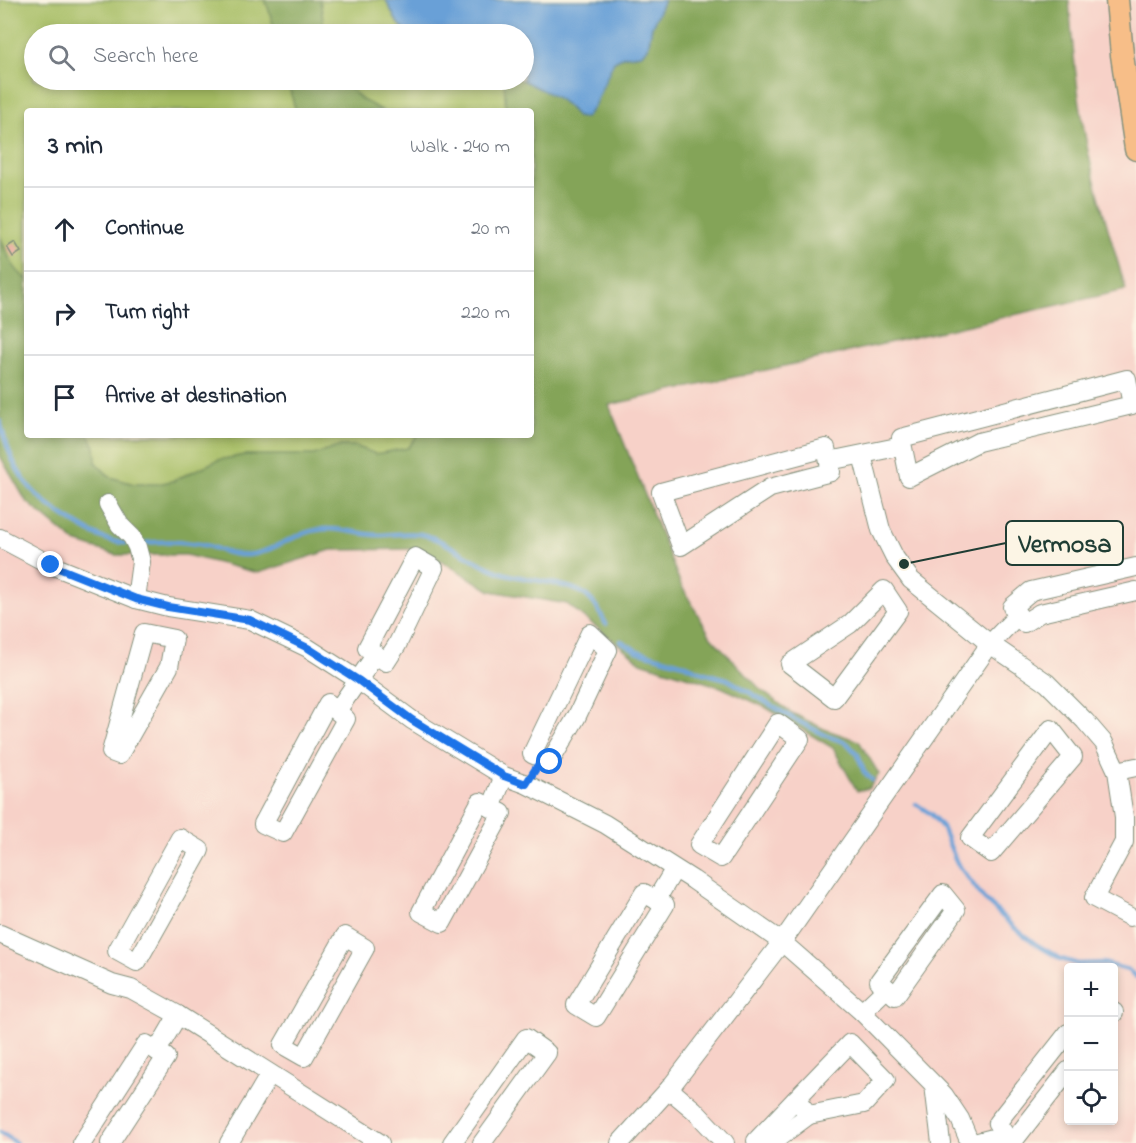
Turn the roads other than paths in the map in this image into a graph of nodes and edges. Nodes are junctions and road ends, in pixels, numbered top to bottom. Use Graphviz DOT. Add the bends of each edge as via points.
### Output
graph roads {
  1 [pos="1117,0"];
  2 [pos="1136,149"];
  3 [pos="902,446"];
  4 [pos="862,455"];
  5 [pos="829,461"];
  6 [pos="108,504"];
  7 [pos="0,538"];
  8 [pos="1136,567"];
  9 [pos="911,580"];
  10 [pos="1136,591"];
  11 [pos="136,599"];
  12 [pos="890,600"];
  13 [pos="168,607"];
  14 [pos="1018,615"];
  15 [pos="160,636"];
  16 [pos="990,644"];
  17 [pos="376,654"];
  18 [pos="358,680"];
  19 [pos="337,711"];
  20 [pos="1085,721"];
  21 [pos="1062,742"];
  22 [pos="542,759"];
  23 [pos="1136,767"];
  24 [pos="1117,771"];
  25 [pos="504,776"];
  26 [pos="526,784"];
  27 [pos="491,807"];
  28 [pos="711,852"];
  29 [pos="674,870"];
  30 [pos="693,880"];
  31 [pos="656,900"];
  32 [pos="1134,919"];
  33 [pos="0,934"];
  34 [pos="782,942"];
  35 [pos="127,956"];
  36 [pos="112,984"];
  37 [pos="886,988"];
  38 [pos="862,1012"];
  39 [pos="178,1015"];
  40 [pos="1064,1038"];
  41 [pos="889,1040"];
  42 [pos="157,1051"];
  43 [pos="293,1051"];
  44 [pos="867,1060"];
  45 [pos="273,1075"];
  46 [pos="1064,1076"];
  47 [pos="934,1085"];
  48 [pos="669,1089"];
  49 [pos="796,1099"];
  50 [pos="810,1115"];
  51 [pos="1009,1140"];
  52 [pos="375,1142"];
  53 [pos="82,1143"];
  54 [pos="110,1143"];
  55 [pos="229,1143"];
  56 [pos="452,1143"];
  57 [pos="482,1143"];
  58 [pos="620,1143"];
  59 [pos="725,1143"];
  60 [pos="758,1143"];
  61 [pos="771,1143"];
  62 [pos="941,1143"];
  63 [pos="972,1143"];
  1 -- 2 [label="main road"];
  3 -- 3 [label="street" via="909,477 978,442 1132,405 1127,379 901,438"];
  3 -- 4 [label="street"];
  4 -- 5 [label="street"];
  4 -- 9 [label="street" via="881,530"];
  5 -- 5 [label="street" via="831,472 770,488 681,546 661,492 826,448"];
  6 -- 11 [label="street" via="137,548 141,562"];
  7 -- 11 [label="street" via="51,565"];
  8 -- 14 [label="street" via="1031,591 1012,607"];
  9 -- 12 [label="street"];
  9 -- 16 [label="street"];
  10 -- 14 [label="street" via="1040,613 1024,622"];
  11 -- 13 [label="street"];
  12 -- 12 [label="street" via="884,590 850,624 790,663 834,698 898,611"];
  13 -- 15 [label="street"];
  13 -- 18 [label="street" via="250,620 308,648"];
  14 -- 16 [label="street"];
  15 -- 15 [label="street" via="174,639 169,667 119,755 111,752 144,633"];
  16 -- 20 [label="street" via="1047,683"];
  16 -- 34 [label="street"];
  17 -- 17 [label="street" via="386,662 434,568 415,557 367,648"];
  17 -- 18 [label="street"];
  18 -- 19 [label="street"];
  18 -- 25 [label="street" via="412,720"];
  19 -- 19 [label="street" via="346,719 283,833 262,824 328,704"];
  20 -- 21 [label="street"];
  20 -- 24 [label="street" via="1104,743"];
  21 -- 21 [label="street" via="1051,729 970,838 991,853 1073,757"];
  22 -- 22 [label="street" via="532,754 590,633 608,650 550,762"];
  22 -- 26 [label="street"];
  23 -- 24 [label="street"];
  24 -- 32 [label="street" via="1124,842 1094,898"];
  25 -- 26 [label="street"];
  25 -- 27 [label="street"];
  26 -- 29 [label="street" via="605,824"];
  27 -- 27 [label="street" via="502,813 442,923 421,912 480,802"];
  28 -- 28 [label="street" via="699,845 778,723 800,739 721,858"];
  28 -- 30 [label="street"];
  29 -- 30 [label="street"];
  29 -- 31 [label="street"];
  30 -- 34 [label="street"];
  31 -- 31 [label="street" via="644,893 576,1005 596,1017 665,905"];
  33 -- 36 [label="street"];
  34 -- 38 [label="street"];
  34 -- 48 [label="street"];
  35 -- 35 [label="street" via="117,951 180,838 200,850 137,962"];
  35 -- 36 [label="street"];
  36 -- 39 [label="street" via="132,989"];
  37 -- 37 [label="street" via="879,981 943,894 956,910 895,996"];
  37 -- 38 [label="street"];
  38 -- 41 [label="street"];
  39 -- 42 [label="street"];
  39 -- 45 [label="street"];
  40 -- 51 [label="street" via="997,1123"];
  41 -- 44 [label="street"];
  41 -- 47 [label="street"];
  42 -- 53 [label="street" via="146,1044"];
  42 -- 54 [label="street" via="166,1057"];
  43 -- 43 [label="street" via="283,1046 345,936 365,948 304,1058"];
  43 -- 45 [label="street"];
  44 -- 49 [label="street" via="850,1043"];
  44 -- 50 [label="street" via="886,1080 864,1104"];
  45 -- 52 [label="street"];
  45 -- 55 [label="street"];
  46 -- 51 [label="street"];
  47 -- 62 [label="street"];
  47 -- 63 [label="street" via="952,1106"];
  48 -- 58 [label="street"];
  48 -- 59 [label="street"];
  49 -- 50 [label="street"];
  49 -- 60 [label="street"];
  50 -- 61 [label="street"];
  51 -- 63 [label="street"];
  56 -- 57 [label="street" via="526,1038 547,1053"];
}
